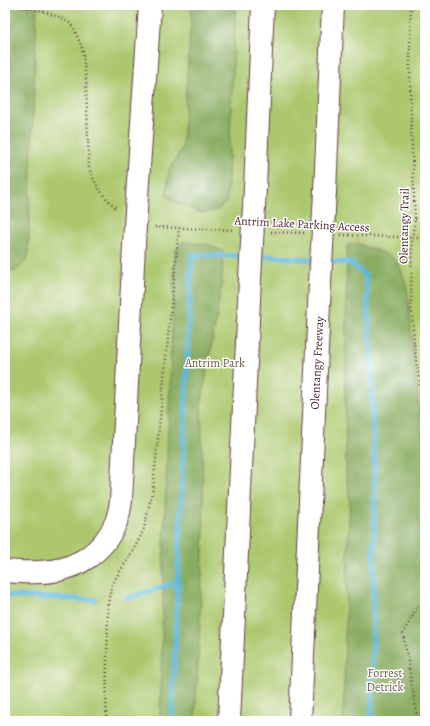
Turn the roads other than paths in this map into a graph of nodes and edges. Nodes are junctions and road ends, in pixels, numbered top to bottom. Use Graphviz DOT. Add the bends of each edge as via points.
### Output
graph roads {
  1 [pos="150,5"];
  2 [pos="263,5"];
  3 [pos="334,5"];
  4 [pos="5,571"];
  5 [pos="230,721"];
  6 [pos="300,721"];
  1 -- 4 [label="main road" via="135,226 121,501 117,520 110,535 82,562 61,570"];
  2 -- 5 [label="main road, bridge"];
  3 -- 6 [label="main road, Olentangy Freeway, bridge"];
}
